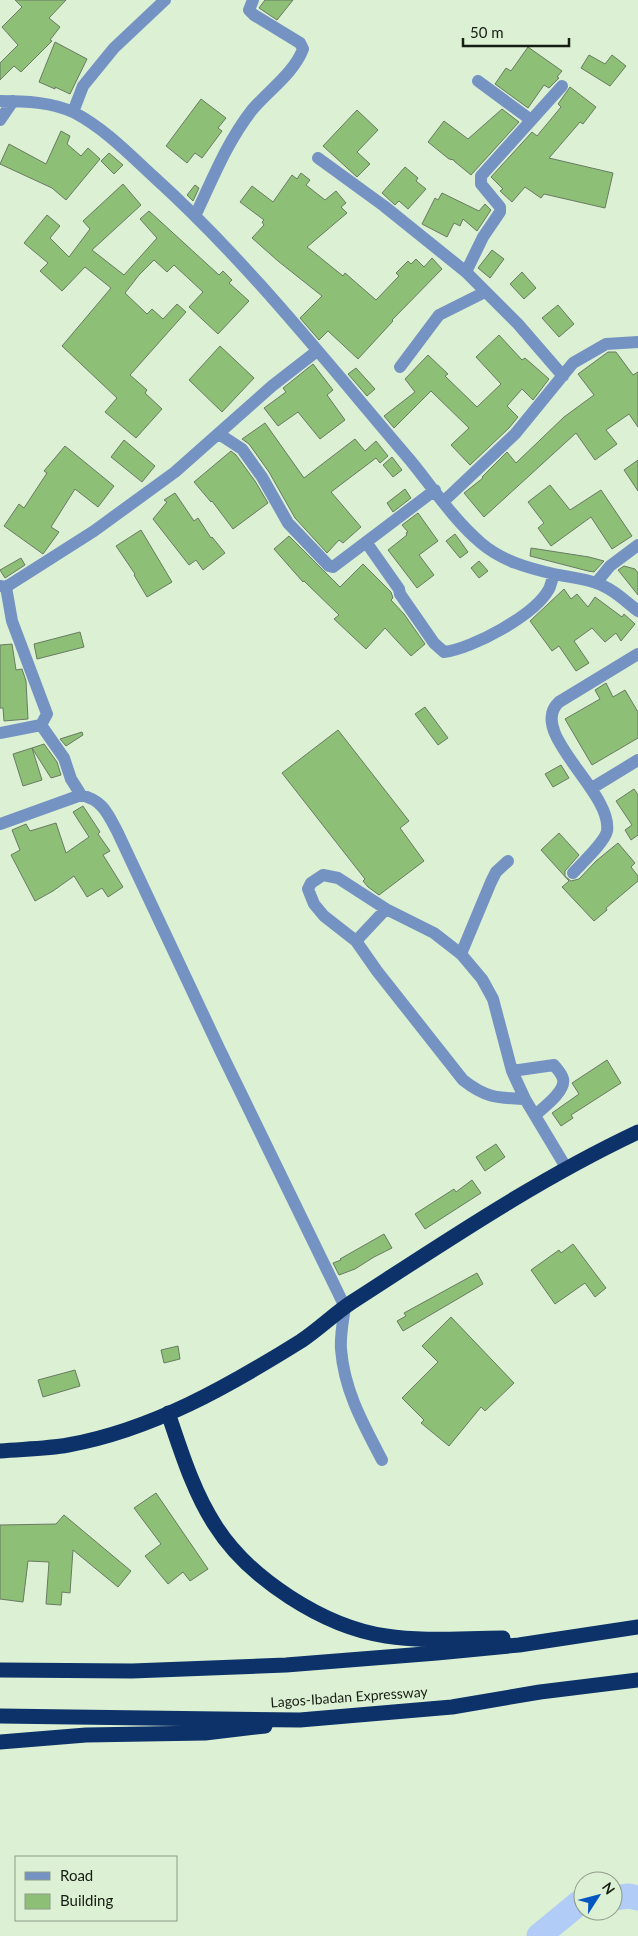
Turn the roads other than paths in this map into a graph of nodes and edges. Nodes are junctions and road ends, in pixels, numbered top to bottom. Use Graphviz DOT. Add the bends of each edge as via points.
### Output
graph roads {
  1 [pos="165,0"];
  2 [pos="253,0"];
  3 [pos="478,81"];
  4 [pos="562,86"];
  5 [pos="6,101"];
  6 [pos="74,112"];
  7 [pos="0,120"];
  8 [pos="531,120"];
  9 [pos="318,158"];
  10 [pos="196,214"];
  11 [pos="466,272"];
  12 [pos="485,292"];
  13 [pos="638,342"];
  14 [pos="317,351"];
  15 [pos="400,367"];
  16 [pos="564,376"];
  17 [pos="219,434"];
  18 [pos="435,490"];
  19 [pos="444,501"];
  20 [pos="366,542"];
  21 [pos="638,545"];
  22 [pos="554,574"];
  23 [pos="596,583"];
  24 [pos="3,587"];
  25 [pos="638,611"];
  26 [pos="638,654"];
  27 [pos="41,725"];
  28 [pos="0,733"];
  29 [pos="638,760"];
  30 [pos="592,788"];
  31 [pos="81,795"];
  32 [pos="0,824"];
  33 [pos="508,861"];
  34 [pos="573,873"];
  35 [pos="386,909"];
  36 [pos="356,941"];
  37 [pos="461,954"];
  38 [pos="512,1071"];
  39 [pos="525,1099"];
  40 [pos="534,1115"];
  41 [pos="638,1132"];
  42 [pos="567,1169"];
  43 [pos="345,1307"];
  44 [pos="168,1413"];
  45 [pos="0,1451"];
  46 [pos="382,1460"];
  47 [pos="638,1626"];
  48 [pos="567,1637"];
  49 [pos="0,1670"];
  50 [pos="638,1680"];
  51 [pos="0,1716"];
  52 [pos="300,1720"];
  53 [pos="0,1742"];
  1 -- 6 [label="street" via="114,48 83,86"];
  2 -- 10 [label="street" via="249,10 254,15 303,48 293,67 253,110 229,143"];
  3 -- 8 [label="street"];
  4 -- 8 [label="street"];
  5 -- 6 [label="street" via="47,105"];
  5 -- 7 [label="street"];
  6 -- 10 [label="street" via="105,132"];
  8 -- 11 [label="street" via="481,176 481,184 500,207 500,212"];
  9 -- 11 [label="street"];
  10 -- 14 [label="street"];
  11 -- 12 [label="street"];
  12 -- 15 [label="street" via="440,315"];
  12 -- 16 [label="street"];
  13 -- 16 [label="street" via="606,344 573,363"];
  14 -- 17 [label="street"];
  14 -- 18 [label="street"];
  16 -- 19 [label="street" via="515,434"];
  17 -- 20 [label="street" via="242,449 288,523 329,566 333,567"];
  17 -- 24 [label="street" via="175,472 109,520"];
  18 -- 19 [label="street"];
  18 -- 20 [label="street"];
  19 -- 22 [label="street" via="460,525 509,562"];
  20 -- 22 [label="street" via="434,643 444,652 457,651 511,624 537,603 548,590"];
  21 -- 23 [label="street" via="610,566"];
  22 -- 23 [label="street"];
  23 -- 25 [label="street"];
  24 -- 27 [label="street" via="12,621 47,714"];
  26 -- 30 [label="street" via="552,708 550,717 557,737 567,756"];
  27 -- 28 [label="street"];
  27 -- 31 [label="street" via="64,758"];
  29 -- 30 [label="street"];
  30 -- 34 [label="street" via="603,808 607,831"];
  31 -- 32 [label="street"];
  31 -- 43 [label="street" via="93,798 105,809 117,830"];
  33 -- 37 [label="street" via="496,872"];
  35 -- 36 [label="street"];
  35 -- 36 [label="street" via="338,878 323,875 311,883 308,889 314,904"];
  35 -- 37 [label="street" via="434,933"];
  36 -- 39 [label="street" via="462,1080 478,1092 496,1098"];
  37 -- 38 [label="street" via="494,999"];
  38 -- 39 [label="street"];
  38 -- 40 [label="street" via="554,1066 563,1079 556,1096"];
  39 -- 40 [label="street"];
  40 -- 42 [label="street"];
  41 -- 42 [label="highway"];
  42 -- 43 [label="highway"];
  43 -- 44 [label="highway" via="303,1339 244,1375 201,1400"];
  43 -- 46 [label="street" via="341,1347 344,1373 352,1401"];
  44 -- 45 [label="highway" via="98,1439 66,1446"];
  44 -- 48 [label="highway" via="181,1453 214,1525 250,1566 309,1608 342,1625 384,1636 445,1640"];
  47 -- 48 [label="highway"];
  48 -- 49 [label="highway" via="519,1645 286,1665 132,1671"];
  50 -- 52 [label="highway, Lagos-Ibadan Expressway" via="452,1706"];
  51 -- 52 [label="highway, Lagos-Ibadan Expressway"];
  52 -- 53 [label="highway" via="205,1733 86,1735"];
}
